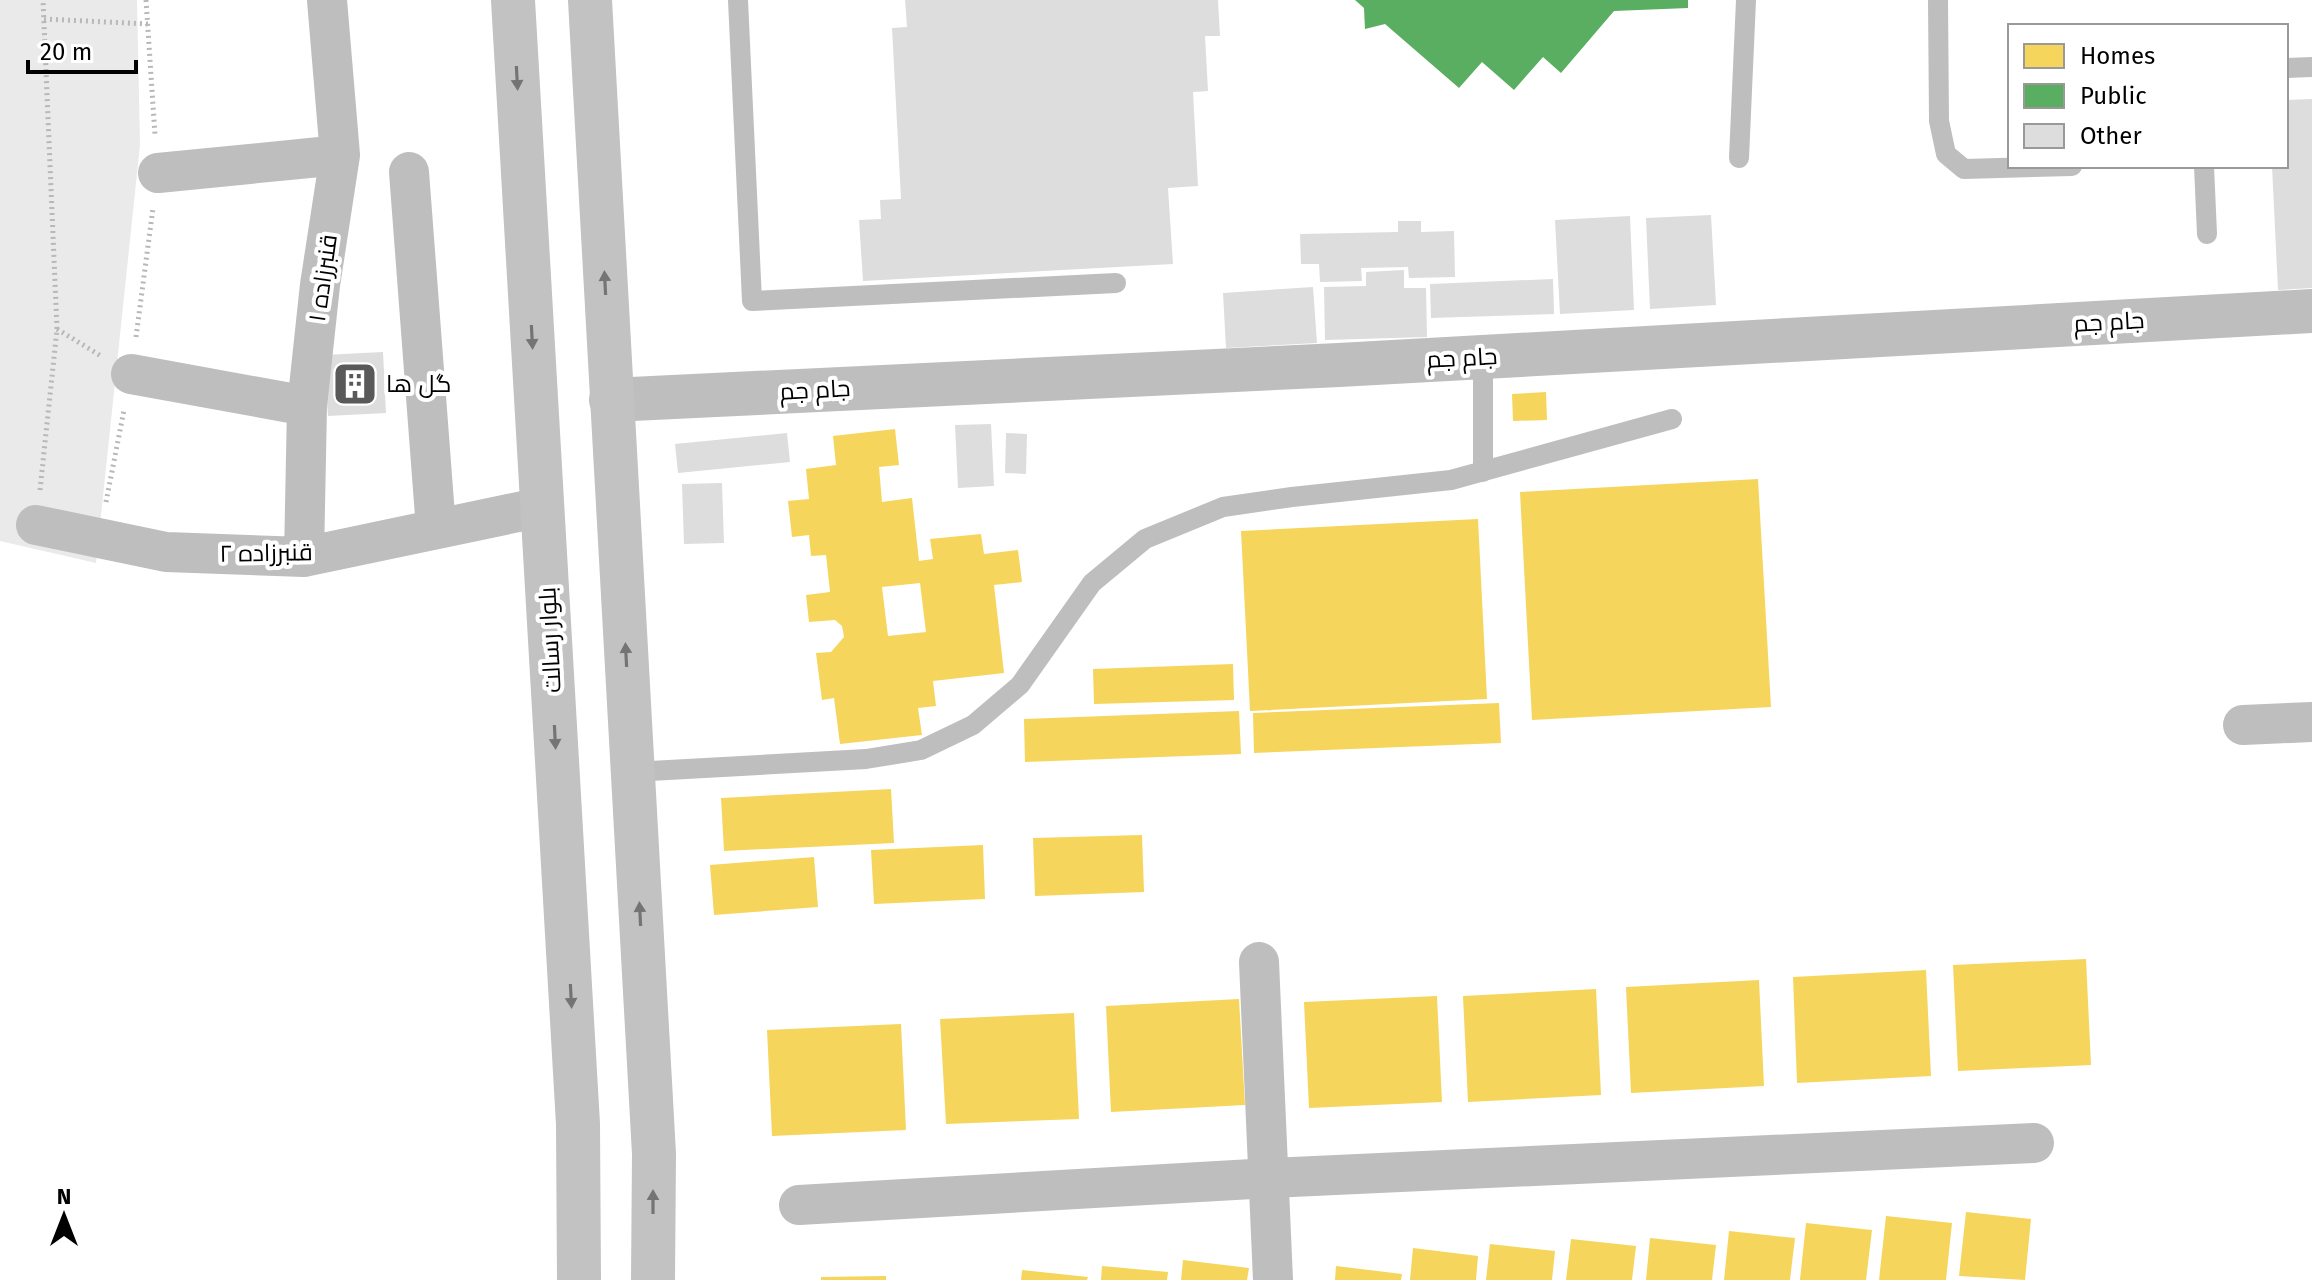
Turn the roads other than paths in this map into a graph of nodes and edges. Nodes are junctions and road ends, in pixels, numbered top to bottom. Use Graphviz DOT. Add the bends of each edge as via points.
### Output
graph roads {
  1 [pos="327,0"];
  2 [pos="513,0"];
  3 [pos="590,0"];
  4 [pos="738,0"];
  5 [pos="1746,0"];
  6 [pos="1938,0"];
  7 [pos="2312,67"];
  8 [pos="2288,68"];
  9 [pos="340,155"];
  10 [pos="1739,158"];
  11 [pos="2008,168"];
  12 [pos="2204,168"];
  13 [pos="409,172"];
  14 [pos="158,173"];
  15 [pos="2207,234"];
  16 [pos="1116,283"];
  17 [pos="2312,311"];
  18 [pos="1483,357"];
  19 [pos="131,374"];
  20 [pos="611,400"];
  21 [pos="307,406"];
  22 [pos="1672,419"];
  23 [pos="1483,472"];
  24 [pos="542,507"];
  25 [pos="36,525"];
  26 [pos="436,529"];
  27 [pos="304,557"];
  28 [pos="2312,722"];
  29 [pos="2243,725"];
  30 [pos="632,772"];
  31 [pos="1259,962"];
  32 [pos="2034,1143"];
  33 [pos="1270,1178"];
  34 [pos="799,1205"];
  35 [pos="579,1280"];
  36 [pos="653,1280"];
  37 [pos="1273,1280"];
  1 -- 9 [label="street, قنبرزاده ۱"];
  2 -- 24 [label="main road, بلوار رسالت, one-way"];
  20 -- 3 [label="main road, one-way"];
  4 -- 16 [label="lane" via="752,301"];
  5 -- 10 [label="lane"];
  6 -- 11 [label="lane" via="1939,121 1946,154 1964,169"];
  7 -- 8 [label="lane"];
  9 -- 14 [label="street"];
  9 -- 21 [label="street, قنبرزاده ۱"];
  12 -- 15 [label="lane"];
  13 -- 26 [label="street"];
  17 -- 18 [label="street, جام جم"];
  18 -- 20 [label="street, جام جم"];
  18 -- 23 [label="lane"];
  19 -- 21 [label="street"];
  30 -- 20 [label="main road, one-way"];
  21 -- 27 [label="street, قنبرزاده ۱"];
  22 -- 23 [label="lane"];
  23 -- 30 [label="lane" via="1223,507 1145,539 1092,583 1020,685 973,725 921,750 866,759"];
  24 -- 26 [label="street, قنبرزاده ۲"];
  24 -- 35 [label="main road, بلوار رسالت, one-way" via="579,1140"];
  25 -- 27 [label="street, قنبرزاده ۲" via="166,552"];
  26 -- 27 [label="street, قنبرزاده ۲"];
  28 -- 29 [label="street"];
  36 -- 30 [label="main road, one-way" via="654,1154"];
  31 -- 33 [label="street"];
  32 -- 33 [label="street"];
  33 -- 34 [label="street"];
  33 -- 37 [label="street"];
}
